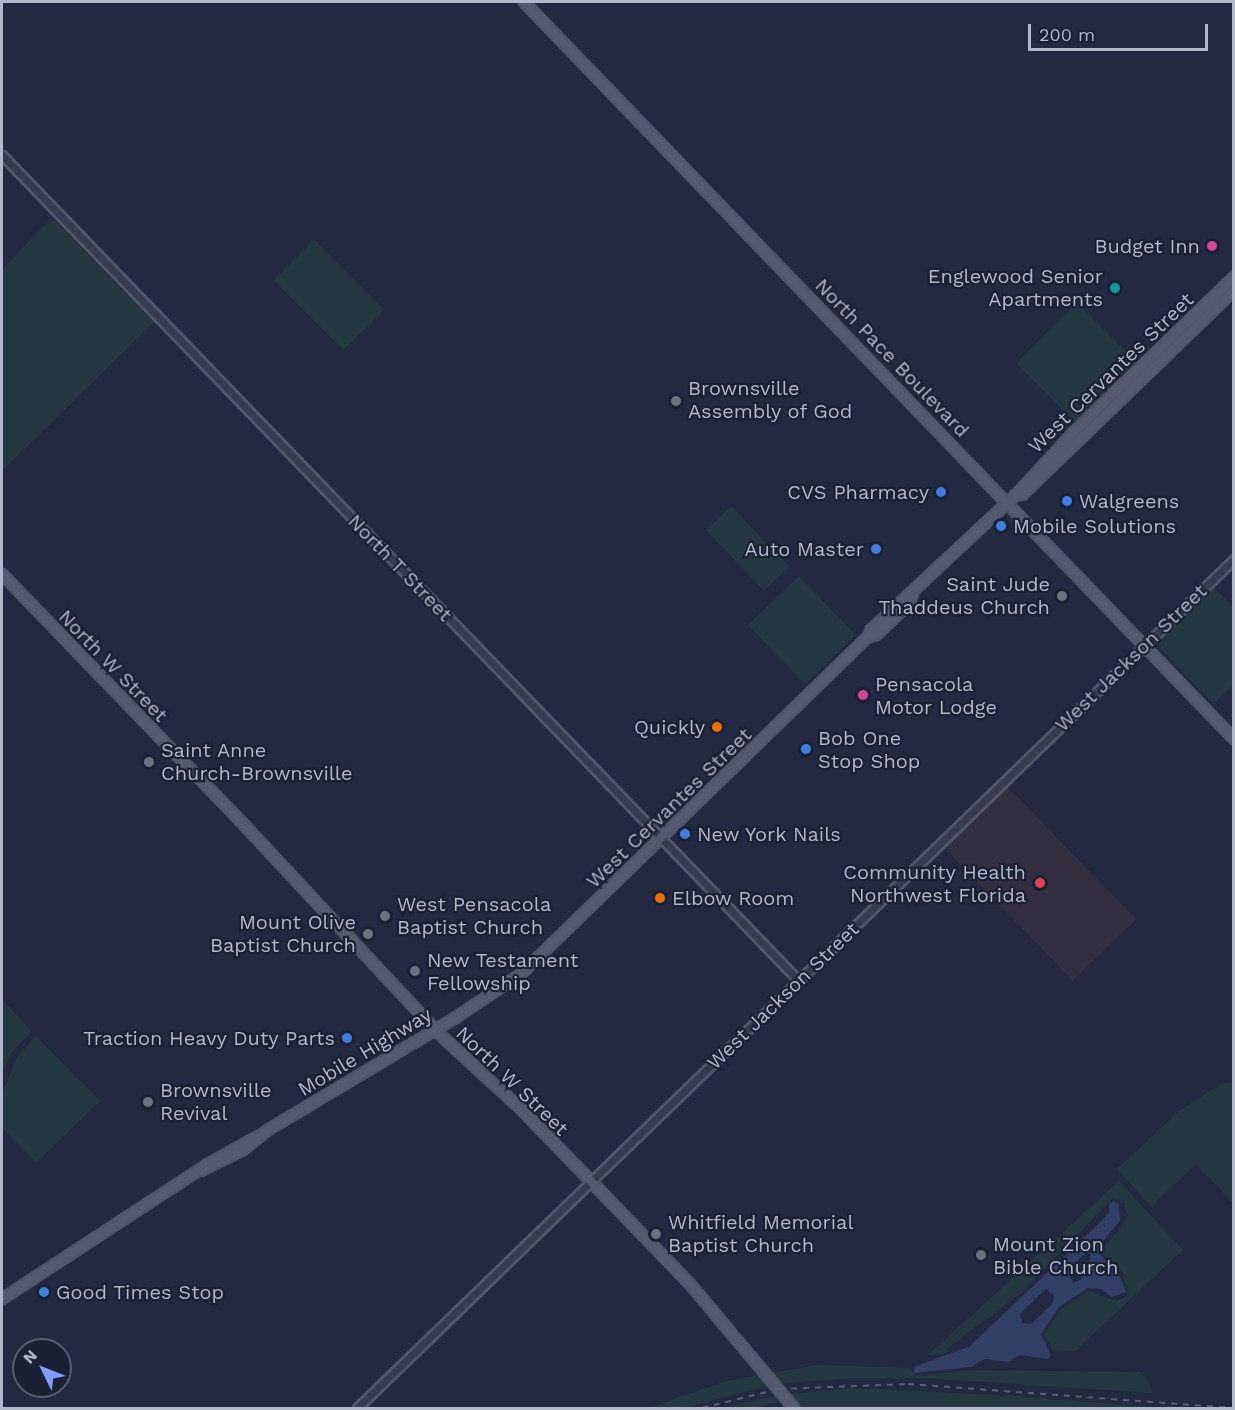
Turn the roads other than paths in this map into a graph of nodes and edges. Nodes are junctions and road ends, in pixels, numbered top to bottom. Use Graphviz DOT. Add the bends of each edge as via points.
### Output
graph roads {
  1 [pos="524,2"];
  2 [pos="2,155"];
  3 [pos="1233,277"];
  4 [pos="1233,290"];
  5 [pos="1016,495"];
  6 [pos="1008,502"];
  7 [pos="1233,559"];
  8 [pos="2,574"];
  9 [pos="1143,646"];
  10 [pos="1233,739"];
  11 [pos="660,840"];
  12 [pos="799,981"];
  13 [pos="487,998"];
  14 [pos="435,1030"];
  15 [pos="591,1182"];
  16 [pos="2,1299"];
  17 [pos="357,1408"];
  18 [pos="794,1408"];
  1 -- 6 [label="main road, North Pace Boulevard"];
  2 -- 11 [label="street, North T Street"];
  3 -- 5 [label="main road, West Cervantes Street" via="1074,432"];
  4 -- 5 [label="main road, West Cervantes Street" via="1022,495"];
  5 -- 6 [label="main road, West Cervantes Street"];
  6 -- 9 [label="main road, North Pace Boulevard"];
  6 -- 11 [label="main road, West Cervantes Street" via="879,622"];
  7 -- 9 [label="street, West Jackson Street"];
  8 -- 14 [label="main road, North W Street"];
  9 -- 10 [label="main road, North Pace Boulevard"];
  9 -- 12 [label="street, West Jackson Street"];
  11 -- 12 [label="street, North T Street"];
  11 -- 13 [label="main road, West Cervantes Street" via="521,974"];
  12 -- 15 [label="street, West Jackson Street"];
  13 -- 14 [label="main road, Mobile Highway"];
  14 -- 15 [label="main road, North W Street"];
  14 -- 16 [label="main road, Mobile Highway" via="240,1144"];
  15 -- 17 [label="street, West Jackson Street"];
  15 -- 18 [label="main road, North W Street" via="689,1283"];
}
